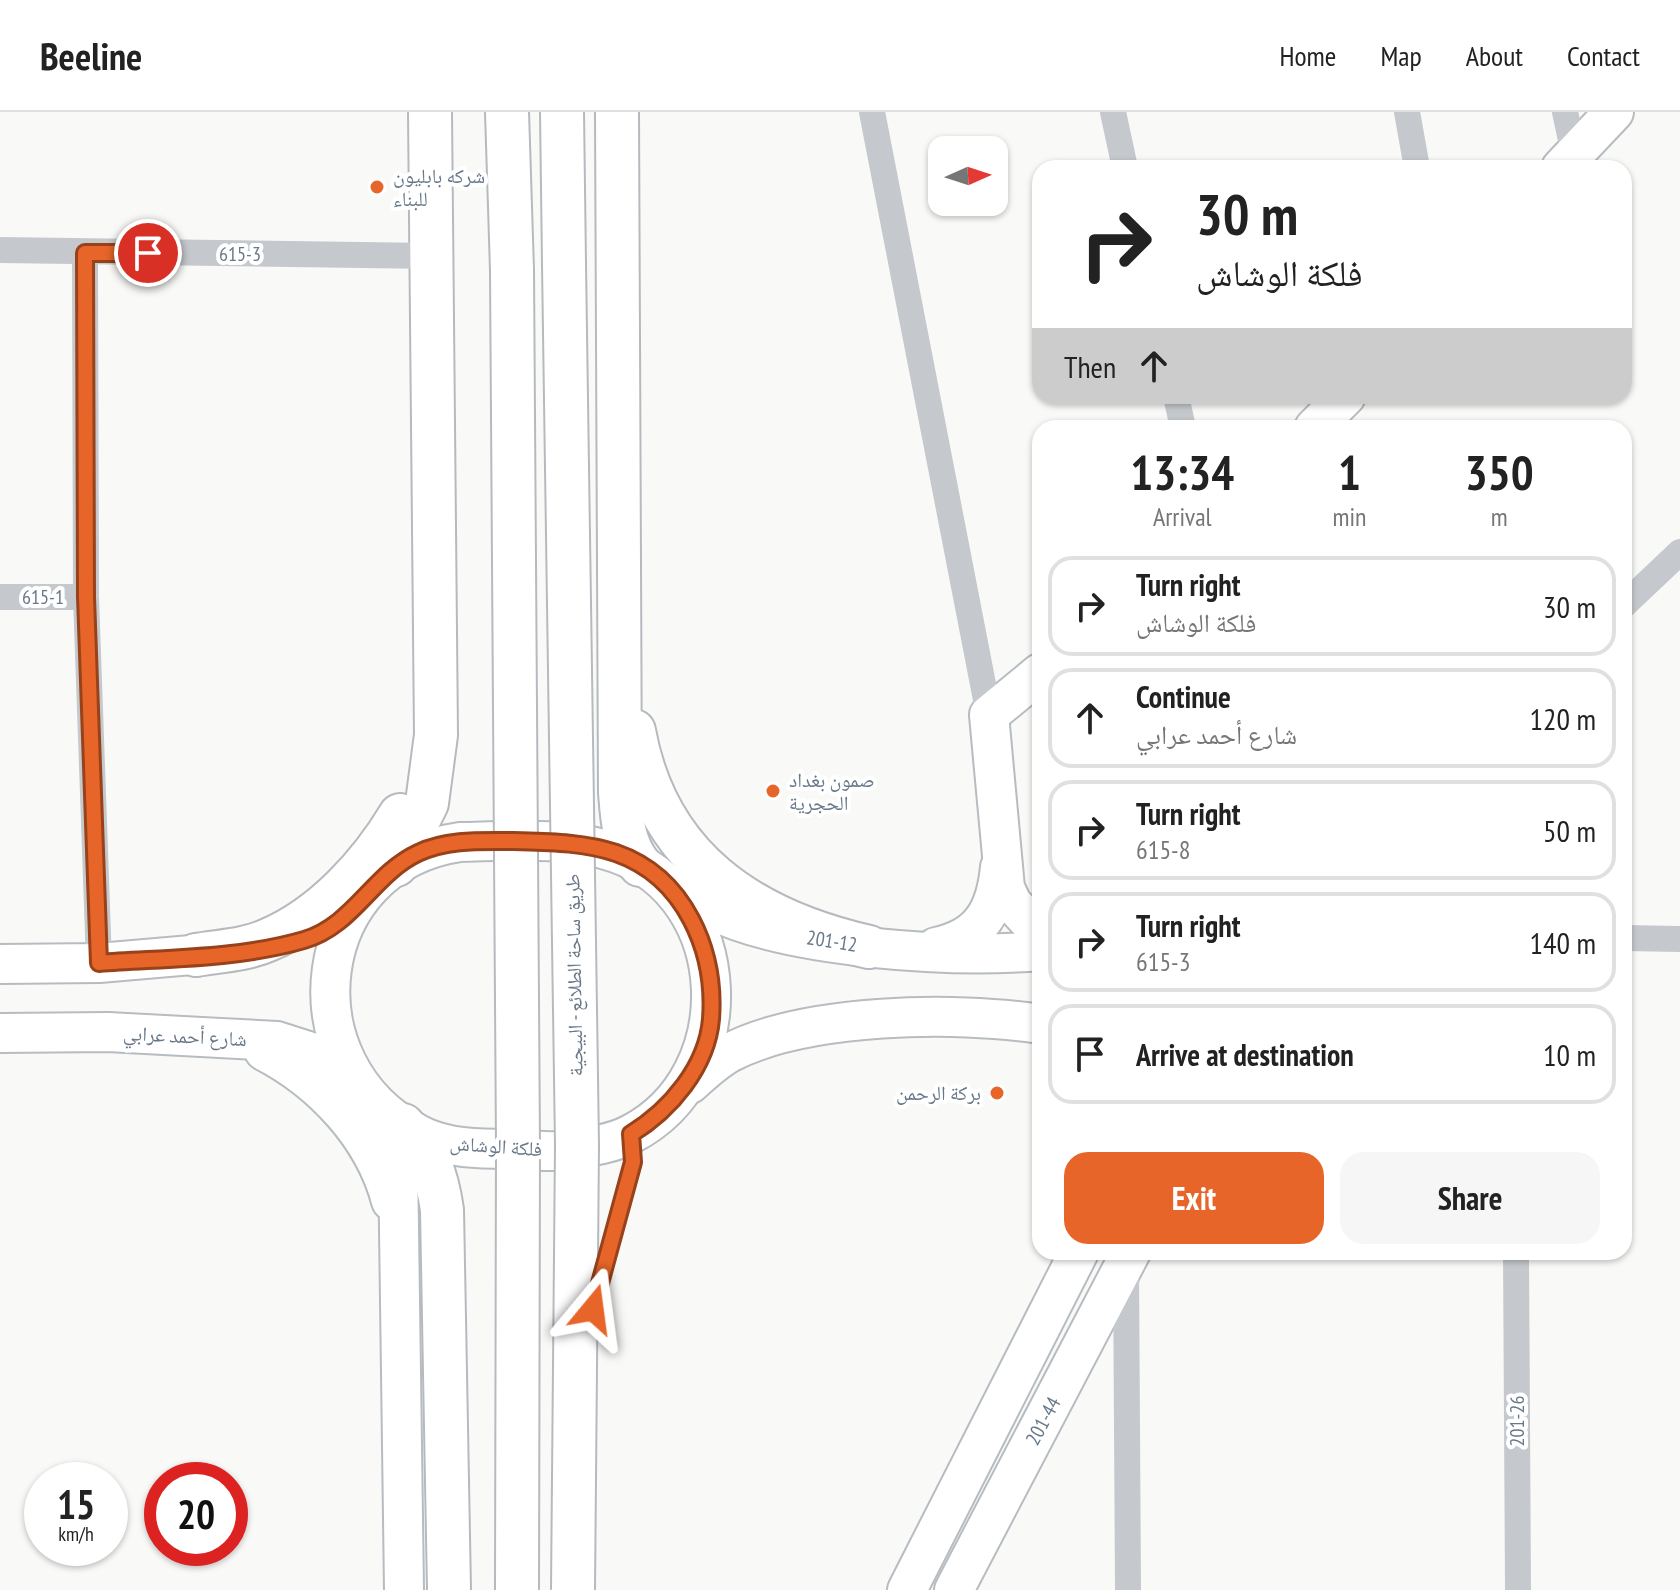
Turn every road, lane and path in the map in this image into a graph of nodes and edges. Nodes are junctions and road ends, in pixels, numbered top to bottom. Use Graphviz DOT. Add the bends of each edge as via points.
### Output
graph roads {
  1 [pos="430,112"];
  2 [pos="507,112"];
  3 [pos="562,112"];
  4 [pos="617,112"];
  5 [pos="872,112"];
  6 [pos="1113,112"];
  7 [pos="1407,112"];
  8 [pos="1565,112"];
  9 [pos="1614,112"];
  10 [pos="1123,160"];
  11 [pos="1416,160"];
  12 [pos="1567,160"];
  13 [pos="1568,160"];
  14 [pos="0,250"];
  15 [pos="85,253"];
  16 [pos="433,256"];
  17 [pos="1338,404"];
  18 [pos="1322,420"];
  19 [pos="1680,552"];
  20 [pos="0,597"];
  21 [pos="86,597"];
  22 [pos="1632,597"];
  23 [pos="620,632"];
  24 [pos="1032,680"];
  25 [pos="437,685"];
  26 [pos="989,715"];
  27 [pos="1001,856"];
  28 [pos="396,865"];
  29 [pos="640,865"];
  30 [pos="362,900"];
  31 [pos="1032,924"];
  32 [pos="1632,938"];
  33 [pos="1680,939"];
  34 [pos="869,947"];
  35 [pos="916,951"];
  36 [pos="1032,951"];
  37 [pos="196,955"];
  38 [pos="99,963"];
  39 [pos="0,964"];
  40 [pos="1032,1023"];
  41 [pos="0,1033"];
  42 [pos="195,1036"];
  43 [pos="378,1104"];
  44 [pos="662,1111"];
  45 [pos="631,1134"];
  46 [pos="400,1237"];
  47 [pos="1075,1260"];
  48 [pos="1126,1260"];
  49 [pos="1128,1260"];
  50 [pos="1516,1260"];
  51 [pos="585,1334"];
  52 [pos="404,1590"];
  53 [pos="449,1590"];
  54 [pos="517,1590"];
  55 [pos="573,1590"];
  56 [pos="907,1590"];
  57 [pos="954,1590"];
  58 [pos="1128,1590"];
  59 [pos="1518,1590"];
  1 -- 16 [label="main road"];
  2 -- 54 [label="main road, bridge" via="518,1131"];
  3 -- 55 [label="main road, طريق ساحة الطلائع - البيجية, bridge" via="577,1145"];
  4 -- 23 [label="main road"];
  5 -- 26 [label="street"];
  6 -- 10 [label="street"];
  7 -- 11 [label="street"];
  8 -- 12 [label="street"];
  9 -- 13 [label="main road"];
  14 -- 15 [label="street, 615-3"];
  15 -- 16 [label="street, 615-3"];
  15 -- 21 [label="street"];
  16 -- 25 [label="main road"];
  17 -- 18 [label="main road"];
  19 -- 22 [label="street"];
  20 -- 21 [label="street, 615-1"];
  21 -- 38 [label="street"];
  23 -- 29 [label="main road" via="623,830"];
  23 -- 34 [label="main road" via="637,744 650,789 678,838 721,883 773,917"];
  24 -- 26 [label="main road"];
  25 -- 28 [label="main road" via="427,803"];
  25 -- 37 [label="main road" via="422,771 399,818 369,860 332,897 268,940"];
  26 -- 27 [label="main road"];
  27 -- 31 [label="main road" via="1005,888"];
  27 -- 35 [label="main road" via="995,901 984,924 966,937"];
  28 -- 29 [label="main road, فلكة الوشاش" via="438,846 511,841 589,846"];
  28 -- 30 [label="main road, فلكة الوشاش"];
  29 -- 34 [label="main road, 201-12" via="711,910 737,920"];
  29 -- 44 [label="main road, فلكة الوشاش" via="681,903 696,925 712,974 711,1027 703,1051 692,1075"];
  30 -- 37 [label="main road" via="342,921 305,940"];
  30 -- 43 [label="main road, فلكة الوشاش" via="341,935 331,978 335,1039"];
  32 -- 33 [label="street"];
  34 -- 35 [label="main road, 201-12"];
  35 -- 36 [label="main road, 201-12"];
  37 -- 38 [label="main road"];
  38 -- 39 [label="main road"];
  40 -- 44 [label="main road" via="937,1015 792,1031 729,1053"];
  41 -- 42 [label="main road, شارع أحمد عرابي"];
  42 -- 43 [label="main road, شارع أحمد عرابي" via="301,1046 340,1068"];
  42 -- 46 [label="main road" via="253,1046 291,1065 319,1088 372,1156 390,1195"];
  43 -- 45 [label="main road, فلكة الوشاش" via="436,1142 485,1149 564,1151"];
  43 -- 46 [label="main road" via="394,1135"];
  43 -- 53 [label="main road" via="427,1154 439,1189"];
  44 -- 45 [label="main road, فلكة الوشاش"];
  45 -- 51 [label="lane" via="633,1162"];
  46 -- 52 [label="main road"];
  47 -- 56 [label="main road"];
  48 -- 57 [label="main road, 201-44"];
  49 -- 58 [label="street"];
  50 -- 59 [label="street, 201-26"];
}
